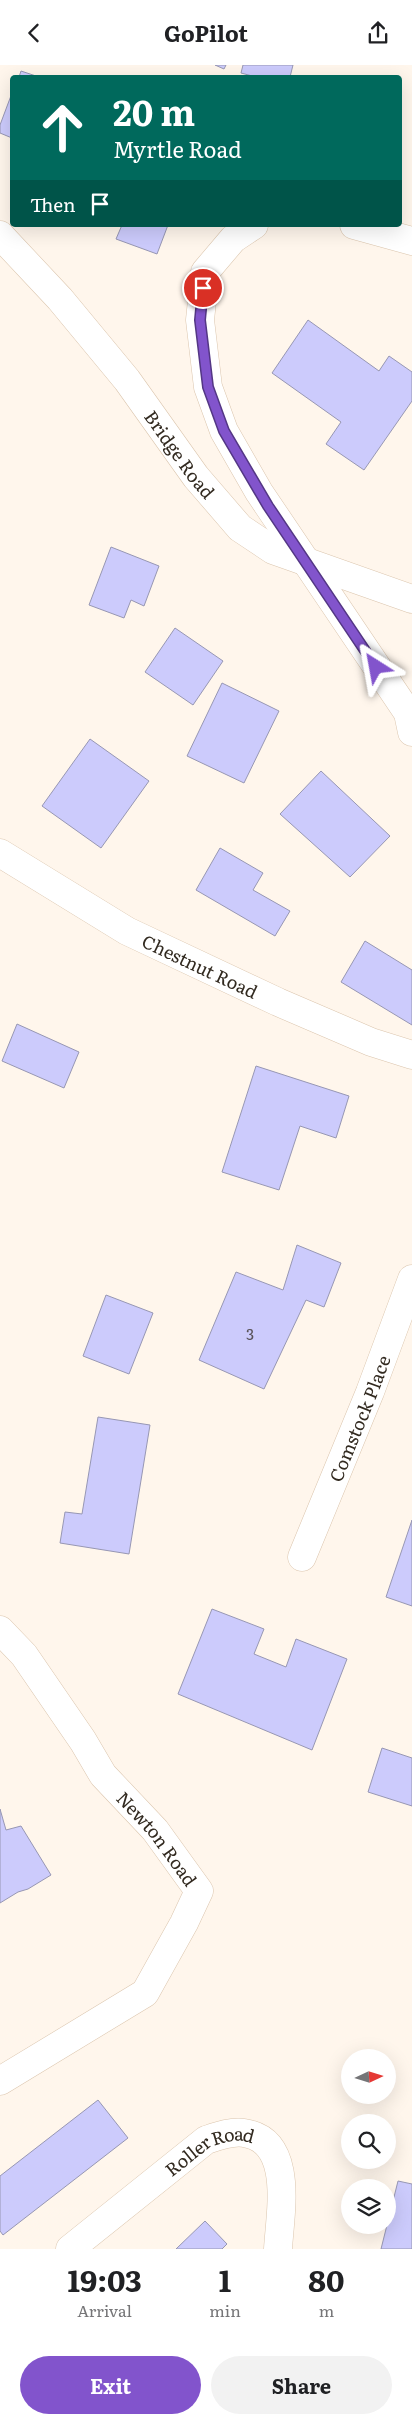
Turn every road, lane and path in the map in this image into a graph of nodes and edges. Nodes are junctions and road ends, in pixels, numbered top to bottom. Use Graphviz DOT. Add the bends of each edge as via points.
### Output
graph roads {
  1 [pos="251,227"];
  2 [pos="361,227"];
  3 [pos="0,235"];
  4 [pos="412,241"];
  5 [pos="304,560"];
  6 [pos="412,599"];
  7 [pos="412,732"];
  8 [pos="0,853"];
  9 [pos="412,1055"];
  10 [pos="412,1279"];
  11 [pos="302,1557"];
  12 [pos="0,1630"];
  13 [pos="0,2081"];
  14 [pos="70,2249"];
  15 [pos="278,2249"];
  1 -- 5 [label="street" via="233,239 205,272 200,320 208,387 224,431"];
  2 -- 4 [label="street"];
  3 -- 5 [label="street, Bridge Road" via="60,299 128,380 196,477 240,528 273,550"];
  5 -- 6 [label="street, Bridge Road"];
  5 -- 7 [label="street" via="408,713"];
  8 -- 9 [label="street, Chestnut Road" via="127,931 320,1020"];
  10 -- 11 [label="street, Comstock Place" via="370,1392"];
  12 -- 13 [label="street, Newton Road" via="24,1655 103,1775 155,1830 199,1891 145,1993"];
  14 -- 15 [label="street, Roller Road" via="206,2140 228,2133 244,2133 262,2140 276,2157 282,2175"];
}
